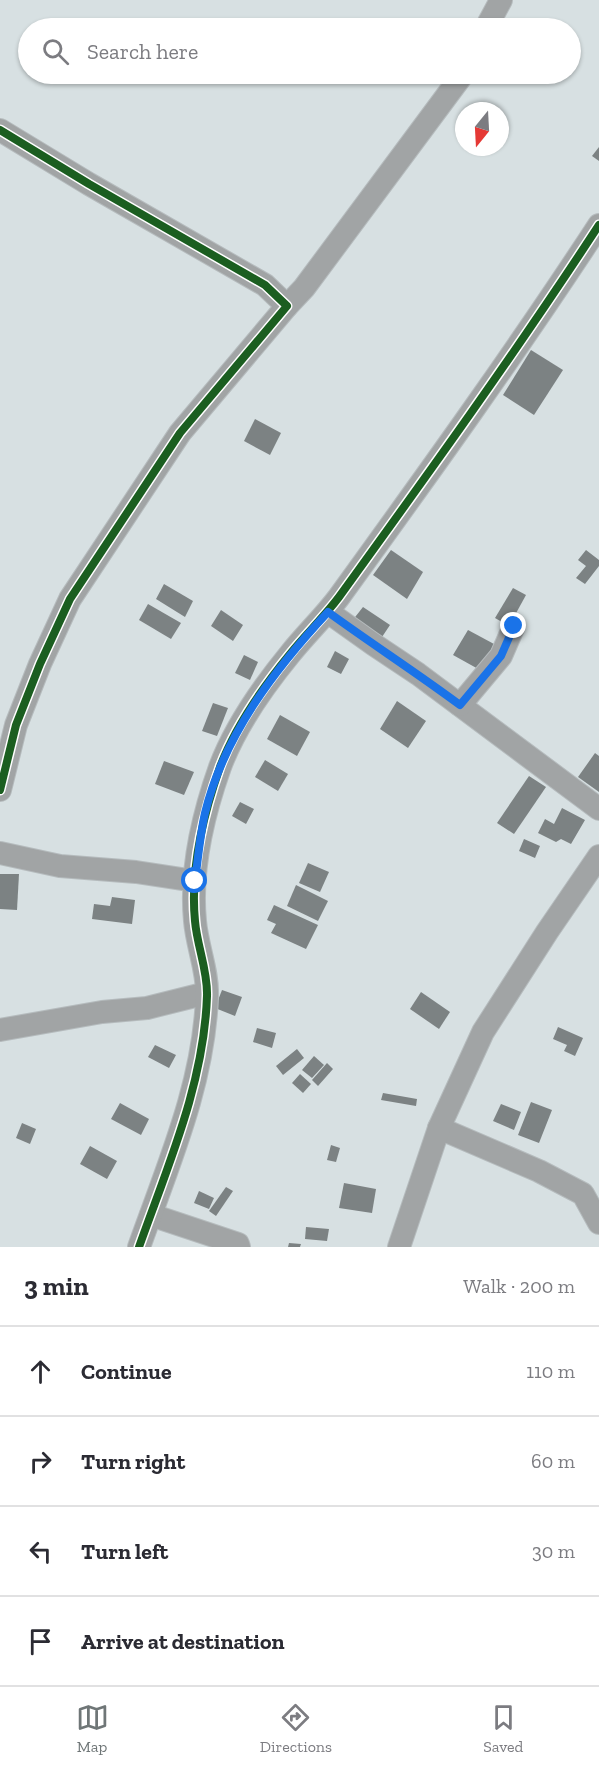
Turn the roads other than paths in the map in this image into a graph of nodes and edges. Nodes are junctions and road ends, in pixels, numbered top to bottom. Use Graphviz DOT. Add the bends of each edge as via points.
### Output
graph roads {
  1 [pos="501,0"];
  2 [pos="491,18"];
  3 [pos="456,84"];
  4 [pos="0,130"];
  5 [pos="599,225"];
  6 [pos="287,306"];
  7 [pos="328,612"];
  8 [pos="514,626"];
  9 [pos="460,705"];
  10 [pos="8,718"];
  11 [pos="0,790"];
  12 [pos="599,809"];
  13 [pos="0,853"];
  14 [pos="599,856"];
  15 [pos="195,881"];
  16 [pos="207,993"];
  17 [pos="0,1030"];
  18 [pos="439,1128"];
  19 [pos="152,1215"];
  20 [pos="599,1223"];
  21 [pos="139,1247"];
  22 [pos="239,1247"];
  23 [pos="399,1247"];
  1 -- 2 [label="street"];
  3 -- 6 [label="street"];
  4 -- 6 [label="street" via="266,285"];
  5 -- 7 [label="street" via="464,425"];
  6 -- 10 [label="street" via="180,433 70,599 40,664"];
  7 -- 9 [label="street"];
  7 -- 15 [label="street" via="290,653 247,714 222,763 205,813"];
  8 -- 9 [label="street" via="501,656"];
  9 -- 12 [label="street"];
  10 -- 11 [label="street"];
  13 -- 15 [label="street" via="60,866"];
  14 -- 18 [label="street" via="483,1032"];
  15 -- 16 [label="street" via="195,920"];
  16 -- 17 [label="street" via="147,1008"];
  16 -- 19 [label="street" via="200,1067"];
  18 -- 20 [label="street" via="583,1194"];
  18 -- 23 [label="street"];
  19 -- 21 [label="street"];
  19 -- 22 [label="street"];
}
